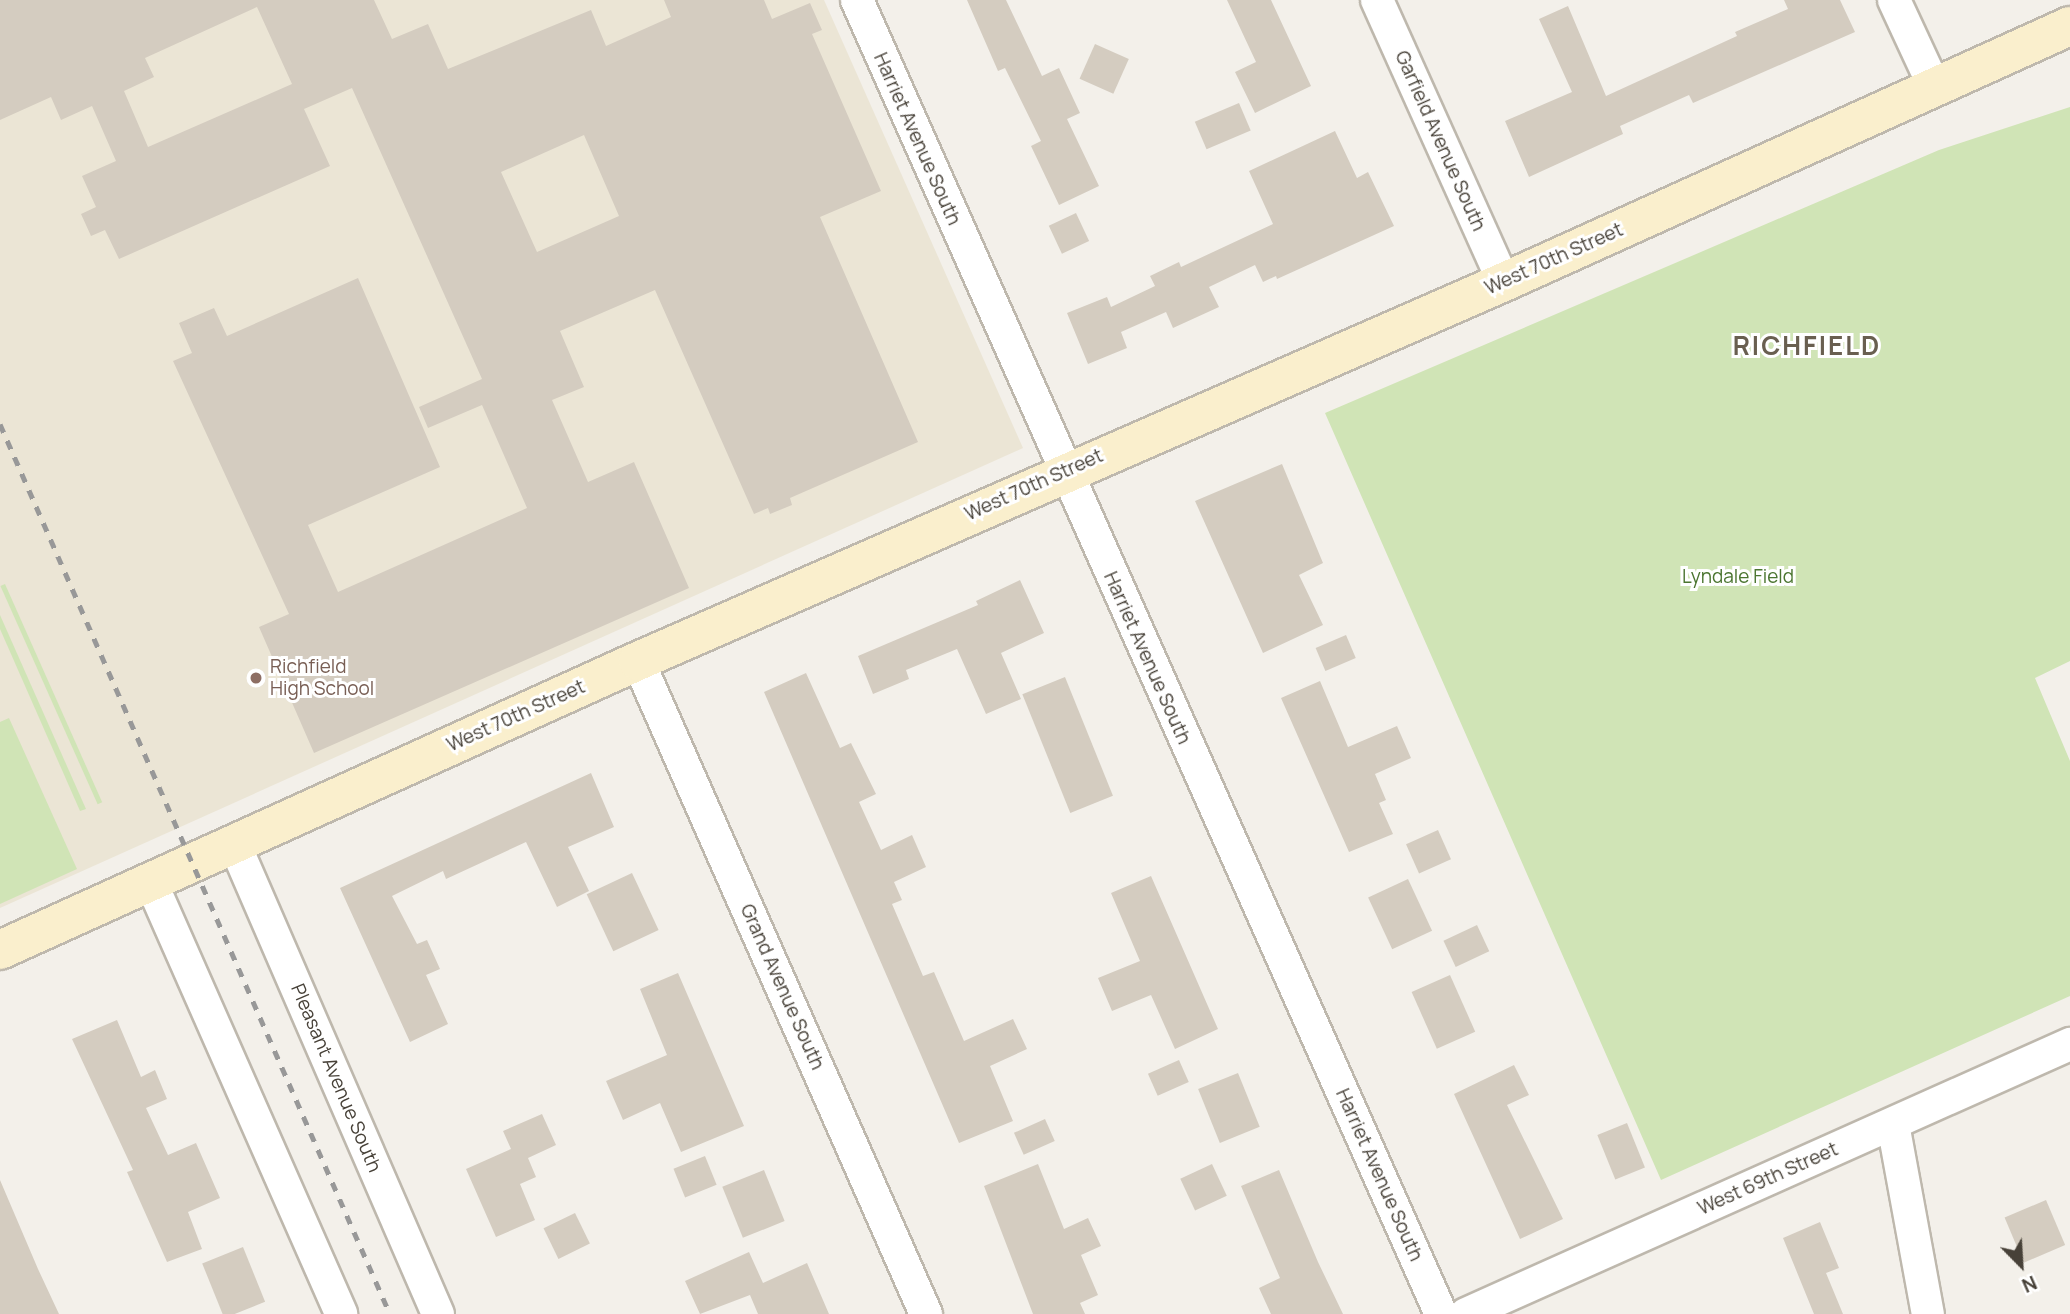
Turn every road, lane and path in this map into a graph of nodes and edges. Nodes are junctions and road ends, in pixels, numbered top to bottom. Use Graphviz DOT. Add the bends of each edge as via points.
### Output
graph roads {
  1 [pos="856,0"];
  2 [pos="1377,0"];
  3 [pos="1894,0"];
  4 [pos="2070,26"];
  5 [pos="1934,86"];
  6 [pos="1504,282"];
  7 [pos="1063,472"];
  8 [pos="638,661"];
  9 [pos="234,843"];
  10 [pos="150,880"];
  11 [pos="0,950"];
  12 [pos="2070,1044"];
  13 [pos="1893,1124"];
  14 [pos="341,1314"];
  15 [pos="438,1314"];
  16 [pos="926,1314"];
  17 [pos="1441,1314"];
  18 [pos="1466,1314"];
  19 [pos="1928,1314"];
  1 -- 7 [label="street, Harriet Avenue South"];
  2 -- 6 [label="street, Garfield Avenue South"];
  3 -- 5 [label="street"];
  4 -- 5 [label="street, West 70th Street"];
  5 -- 6 [label="street, West 70th Street"];
  6 -- 7 [label="street, West 70th Street"];
  7 -- 8 [label="street, West 70th Street"];
  7 -- 17 [label="street, Harriet Avenue South"];
  8 -- 9 [label="street, West 70th Street"];
  8 -- 16 [label="street, Grand Avenue South"];
  9 -- 10 [label="street, West 70th Street"];
  9 -- 15 [label="street, Pleasant Avenue South"];
  10 -- 11 [label="street, West 70th Street"];
  10 -- 14 [label="street"];
  12 -- 13 [label="street, West 69th Street"];
  13 -- 18 [label="street, West 69th Street"];
  13 -- 19 [label="street"];
}
